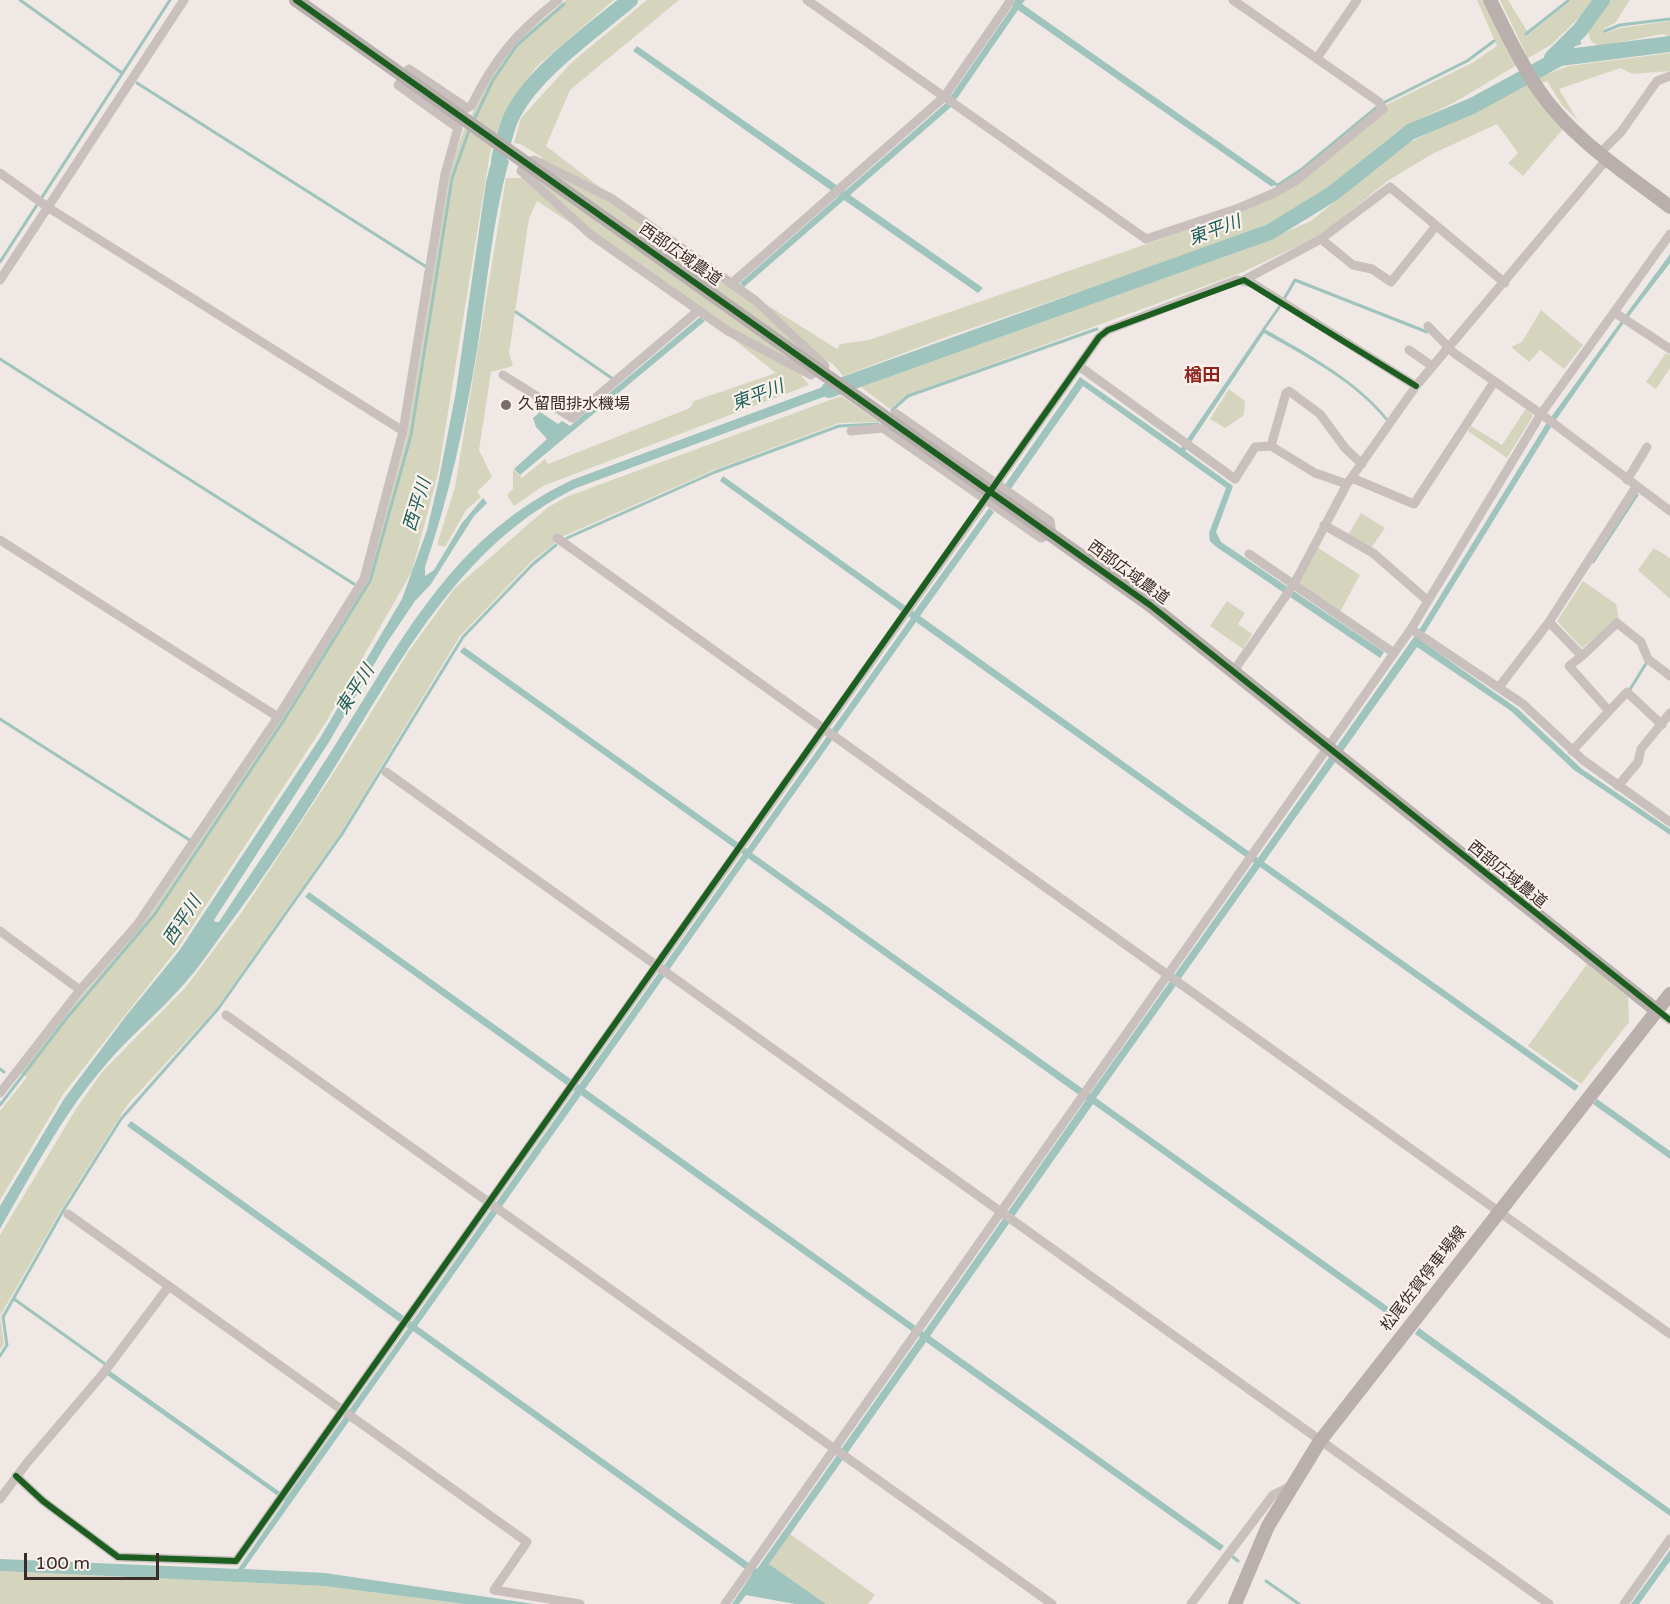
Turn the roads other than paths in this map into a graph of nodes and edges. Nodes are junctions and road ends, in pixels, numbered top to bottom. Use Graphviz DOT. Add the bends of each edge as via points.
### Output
graph roads {
  1 [pos="184,0"];
  2 [pos="296,0"];
  3 [pos="558,0"];
  4 [pos="807,0"];
  5 [pos="1233,0"];
  6 [pos="1357,0"];
  7 [pos="1490,0"];
  8 [pos="1009,3"];
  9 [pos="1317,58"];
  10 [pos="404,76"];
  11 [pos="1670,76"];
  12 [pos="945,96"];
  13 [pos="1604,156"];
  14 [pos="526,162"];
  15 [pos="0,173"];
  16 [pos="1670,207"];
  17 [pos="48,208"];
  18 [pos="1436,226"];
  19 [pos="1670,234"];
  20 [pos="1321,239"];
  21 [pos="0,280"];
  22 [pos="1244,280"];
  23 [pos="1505,282"];
  24 [pos="731,284"];
  25 [pos="699,310"];
  26 [pos="1616,314"];
  27 [pos="1428,326"];
  28 [pos="1448,345"];
  29 [pos="1409,350"];
  30 [pos="1670,350"];
  31 [pos="1079,366"];
  32 [pos="1432,366"];
  33 [pos="819,370"];
  34 [pos="503,375"];
  35 [pos="1494,382"];
  36 [pos="1416,386"];
  37 [pos="895,413"];
  38 [pos="1544,416"];
  39 [pos="403,430"];
  40 [pos="851,431"];
  41 [pos="1271,446"];
  42 [pos="1647,447"];
  43 [pos="1362,464"];
  44 [pos="1627,480"];
  45 [pos="1350,481"];
  46 [pos="996,484"];
  47 [pos="1636,487"];
  48 [pos="986,499"];
  49 [pos="1670,511"];
  50 [pos="1324,525"];
  51 [pos="1052,534"];
  52 [pos="558,538"];
  53 [pos="0,540"];
  54 [pos="1249,554"];
  55 [pos="1293,585"];
  56 [pos="1428,602"];
  57 [pos="1549,622"];
  58 [pos="1413,630"];
  59 [pos="1394,653"];
  60 [pos="1582,656"];
  61 [pos="1233,672"];
  62 [pos="1670,676"];
  63 [pos="1498,687"];
  64 [pos="1609,711"];
  65 [pos="1670,713"];
  66 [pos="278,717"];
  67 [pos="1662,725"];
  68 [pos="829,733"];
  69 [pos="1328,748"];
  70 [pos="1572,751"];
  71 [pos="386,772"];
  72 [pos="1618,786"];
  73 [pos="1670,822"];
  74 [pos="0,931"];
  75 [pos="661,969"];
  76 [pos="1169,975"];
  77 [pos="80,990"];
  78 [pos="1670,994"];
  79 [pos="1656,1010"];
  80 [pos="226,1015"];
  81 [pos="1670,1020"];
  82 [pos="0,1093"];
  83 [pos="494,1205"];
  84 [pos="1498,1211"];
  85 [pos="1001,1212"];
  86 [pos="68,1214"];
  87 [pos="169,1286"];
  88 [pos="1670,1334"];
  89 [pos="343,1410"];
  90 [pos="1320,1441"];
  91 [pos="833,1450"];
  92 [pos="16,1476"];
  93 [pos="1291,1486"];
  94 [pos="0,1500"];
  95 [pos="1670,1539"];
  96 [pos="580,1604"];
  97 [pos="725,1604"];
  98 [pos="1052,1604"];
  99 [pos="1191,1604"];
  100 [pos="1235,1604"];
  101 [pos="1549,1604"];
  102 [pos="1624,1604"];
  1 -- 17 [label="street"];
  2 -- 10 [label="street"];
  3 -- 10 [label="street" via="511,40 467,108 409,69"];
  4 -- 12 [label="street"];
  5 -- 9 [label="street"];
  6 -- 9 [label="street"];
  7 -- 13 [label="street" via="1538,89 1565,121"];
  8 -- 12 [label="street"];
  9 -- 12 [label="street" via="1379,102 1381,112 1297,180 1274,193 1146,239"];
  10 -- 14 [label="street, 西部広域農道"];
  10 -- 39 [label="street" via="398,85 458,128 445,174"];
  11 -- 13 [label="street" via="1657,81"];
  12 -- 24 [label="street"];
  13 -- 16 [label="street"];
  13 -- 23 [label="street"];
  14 -- 24 [label="street" via="534,160 610,198"];
  14 -- 25 [label="street" via="521,171 590,234"];
  14 -- 33 [label="street, 西部広域農道"];
  15 -- 17 [label="street"];
  17 -- 21 [label="street"];
  17 -- 39 [label="street"];
  18 -- 20 [label="street" via="1390,188"];
  18 -- 20 [label="street" via="1391,282 1371,269 1353,266"];
  18 -- 23 [label="street"];
  19 -- 26 [label="street"];
  20 -- 22 [label="street"];
  22 -- 31 [label="street" via="1108,330"];
  22 -- 36 [label="street"];
  23 -- 28 [label="street"];
  24 -- 33 [label="street" via="756,300 821,360 825,366"];
  25 -- 33 [label="street" via="728,331 811,375"];
  25 -- 34 [label="street" via="572,418"];
  26 -- 30 [label="street"];
  26 -- 38 [label="street"];
  27 -- 28 [label="street"];
  28 -- 32 [label="street"];
  28 -- 35 [label="street"];
  29 -- 32 [label="street"];
  31 -- 41 [label="street" via="1235,479 1255,447"];
  31 -- 46 [label="street"];
  32 -- 36 [label="street"];
  33 -- 51 [label="street, 西部広域農道"];
  35 -- 38 [label="street"];
  35 -- 45 [label="street" via="1414,504"];
  36 -- 43 [label="street"];
  37 -- 46 [label="street"];
  38 -- 44 [label="street"];
  38 -- 56 [label="street"];
  39 -- 66 [label="street" via="364,579"];
  40 -- 48 [label="street" via="883,428"];
  41 -- 43 [label="street" via="1289,391 1320,414"];
  41 -- 45 [label="street" via="1315,473"];
  42 -- 44 [label="street"];
  43 -- 45 [label="street"];
  44 -- 47 [label="street"];
  45 -- 50 [label="street"];
  46 -- 51 [label="street" via="1050,521"];
  47 -- 49 [label="street"];
  47 -- 57 [label="street"];
  48 -- 51 [label="street" via="1041,538"];
  48 -- 68 [label="street" via="907,611"];
  50 -- 55 [label="street"];
  50 -- 56 [label="street" via="1373,553"];
  51 -- 61 [label="street, 西部広域農道"];
  52 -- 68 [label="street"];
  53 -- 66 [label="street"];
  54 -- 55 [label="street"];
  55 -- 59 [label="street"];
  55 -- 61 [label="street"];
  56 -- 58 [label="street"];
  57 -- 60 [label="street"];
  57 -- 63 [label="street"];
  58 -- 59 [label="street"];
  58 -- 63 [label="street"];
  59 -- 69 [label="street"];
  60 -- 62 [label="street" via="1617,624 1641,642 1648,659"];
  60 -- 64 [label="street" via="1569,666"];
  61 -- 69 [label="street, 西部広域農道"];
  63 -- 70 [label="street" via="1523,704"];
  64 -- 67 [label="street" via="1629,694"];
  64 -- 70 [label="street"];
  65 -- 67 [label="street"];
  66 -- 77 [label="street" via="137,925"];
  67 -- 72 [label="street"];
  68 -- 75 [label="street" via="743,843"];
  68 -- 76 [label="street"];
  69 -- 76 [label="street"];
  69 -- 79 [label="street, 西部広域農道"];
  70 -- 72 [label="street"];
  71 -- 75 [label="street"];
  72 -- 73 [label="street"];
  74 -- 77 [label="street"];
  75 -- 83 [label="street" via="572,1084"];
  75 -- 85 [label="street"];
  76 -- 84 [label="street"];
  76 -- 85 [label="street"];
  77 -- 82 [label="street"];
  78 -- 79 [label="street, 松尾佐賀停車場線"];
  79 -- 81 [label="street"];
  79 -- 84 [label="street, 松尾佐賀停車場線"];
  80 -- 83 [label="street"];
  83 -- 89 [label="street" via="407,1316"];
  83 -- 91 [label="street"];
  84 -- 88 [label="street"];
  84 -- 90 [label="street, 松尾佐賀停車場線"];
  85 -- 90 [label="street"];
  85 -- 91 [label="street"];
  86 -- 87 [label="street"];
  87 -- 89 [label="street"];
  87 -- 92 [label="street" via="102,1375"];
  89 -- 92 [label="street" via="236,1561 118,1557"];
  89 -- 96 [label="street" via="526,1542 494,1590"];
  90 -- 93 [label="street, 松尾佐賀停車場線"];
  90 -- 101 [label="street"];
  91 -- 97 [label="street"];
  91 -- 98 [label="street"];
  92 -- 94 [label="street"];
  93 -- 99 [label="street" via="1273,1495"];
  93 -- 100 [label="street, 松尾佐賀停車場線" via="1268,1526"];
  95 -- 102 [label="street"];
}
